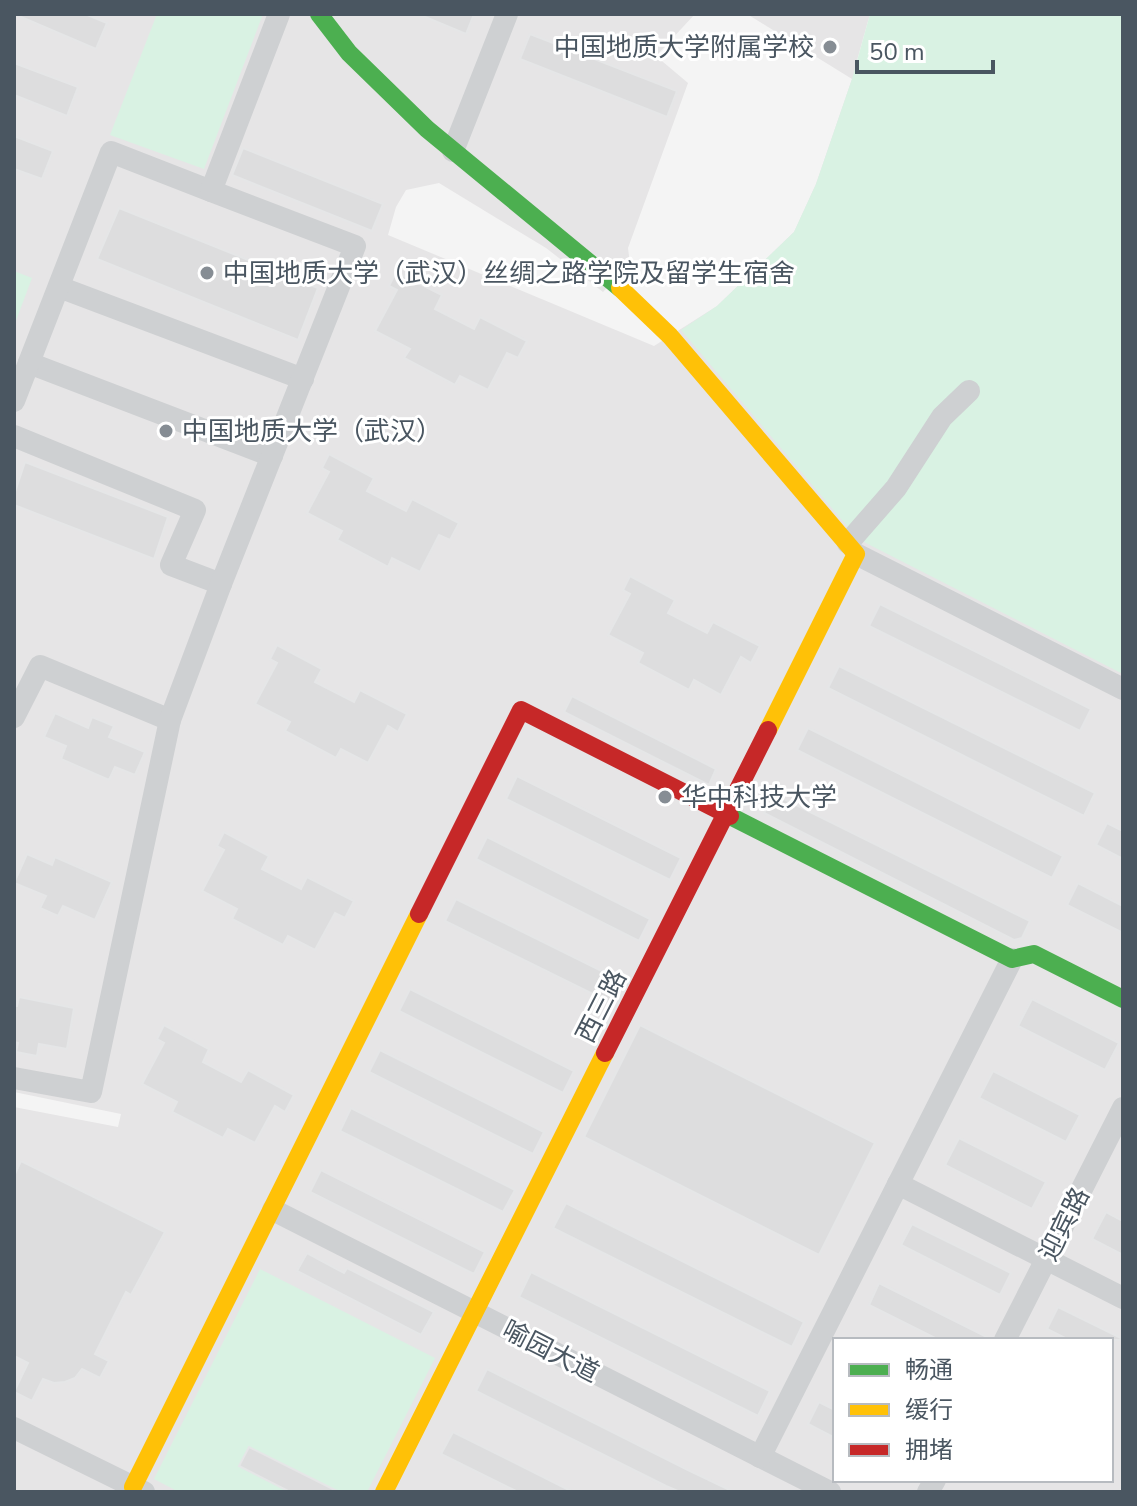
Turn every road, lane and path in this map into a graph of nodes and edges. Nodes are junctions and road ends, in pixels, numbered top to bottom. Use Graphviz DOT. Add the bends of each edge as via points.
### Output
graph roads {
  1 [pos="279,14"];
  2 [pos="319,14"];
  3 [pos="507,14"];
  4 [pos="453,151"];
  5 [pos="211,191"];
  6 [pos="59,287"];
  7 [pos="29,363"];
  8 [pos="303,379"];
  9 [pos="969,391"];
  10 [pos="14,401"];
  11 [pos="14,436"];
  12 [pos="272,456"];
  13 [pos="852,548"];
  14 [pos="221,584"];
  15 [pos="1123,689"];
  16 [pos="14,717"];
  17 [pos="170,720"];
  18 [pos="727,815"];
  19 [pos="1012,959"];
  20 [pos="1123,999"];
  21 [pos="14,1078"];
  22 [pos="1123,1108"];
  23 [pos="898,1184"];
  24 [pos="273,1210"];
  25 [pos="1046,1259"];
  26 [pos="1123,1298"];
  27 [pos="475,1312"];
  28 [pos="1006,1338"];
  29 [pos="14,1428"];
  30 [pos="760,1457"];
  31 [pos="138,1489"];
  32 [pos="384,1492"];
  33 [pos="830,1492"];
  1 -- 5 [label="street"];
  2 -- 4 [label="street" via="349,53"];
  3 -- 4 [label="street"];
  4 -- 13 [label="street" via="615,283 670,336"];
  5 -- 6 [label="street" via="111,152"];
  5 -- 8 [label="street" via="355,246"];
  6 -- 7 [label="street"];
  6 -- 8 [label="street"];
  7 -- 10 [label="street"];
  7 -- 12 [label="street"];
  8 -- 12 [label="street"];
  9 -- 13 [label="street" via="942,417"];
  11 -- 14 [label="street" via="195,510 171,565"];
  12 -- 14 [label="street"];
  13 -- 15 [label="street"];
  13 -- 18 [label="street, 西三路"];
  14 -- 17 [label="street"];
  16 -- 17 [label="street" via="40,666"];
  17 -- 21 [label="street" via="91,1092"];
  18 -- 19 [label="street"];
  18 -- 24 [label="street" via="521,710"];
  18 -- 27 [label="street, 西三路"];
  19 -- 20 [label="street" via="1034,954"];
  19 -- 23 [label="street"];
  22 -- 25 [label="street, 迎宾路"];
  23 -- 25 [label="street"];
  23 -- 30 [label="street"];
  24 -- 27 [label="street, 喻园大道"];
  24 -- 31 [label="street"];
  25 -- 26 [label="street"];
  25 -- 28 [label="street, 迎宾路"];
  27 -- 30 [label="street, 喻园大道"];
  27 -- 32 [label="street, 西三路"];
  29 -- 31 [label="street"];
  30 -- 33 [label="street, 喻园大道"];
}
